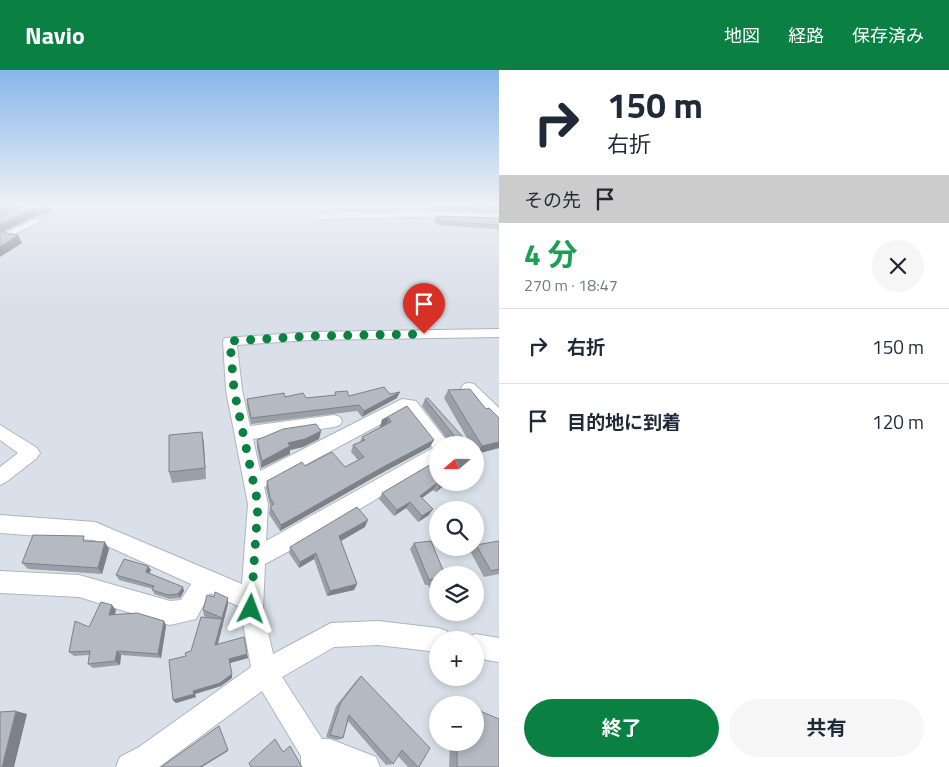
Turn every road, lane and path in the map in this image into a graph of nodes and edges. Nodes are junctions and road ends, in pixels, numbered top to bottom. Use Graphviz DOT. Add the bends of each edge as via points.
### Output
graph roads {
  1 [pos="499,333"];
  2 [pos="468,388"];
  3 [pos="499,418"];
  4 [pos="334,421"];
  5 [pos="0,431"];
  6 [pos="242,434"];
  7 [pos="434,436"];
  8 [pos="429,458"];
  9 [pos="0,477"];
  10 [pos="253,484"];
  11 [pos="0,524"];
  12 [pos="254,558"];
  13 [pos="205,581"];
  14 [pos="0,582"];
  15 [pos="251,600"];
  16 [pos="429,639"];
  17 [pos="484,648"];
  18 [pos="499,650"];
  19 [pos="264,673"];
  20 [pos="315,760"];
  21 [pos="130,767"];
  22 [pos="366,767"];
  1 -- 6 [label="street" via="311,336 230,341"];
  2 -- 3 [label="street"];
  4 -- 6 [label="street"];
  5 -- 9 [label="street" via="31,453"];
  6 -- 10 [label="street"];
  7 -- 10 [label="street" via="410,405 402,405"];
  8 -- 12 [label="street"];
  10 -- 12 [label="street" via="258,504"];
  11 -- 13 [label="street" via="95,531"];
  12 -- 15 [label="street"];
  13 -- 14 [label="street" via="188,611 170,613 79,586"];
  13 -- 15 [label="street"];
  15 -- 19 [label="street"];
  16 -- 19 [label="street" via="378,633 331,635"];
  17 -- 18 [label="street"];
  19 -- 20 [label="street"];
  19 -- 21 [label="street" via="149,757"];
  20 -- 22 [label="street" via="330,753"];
}
